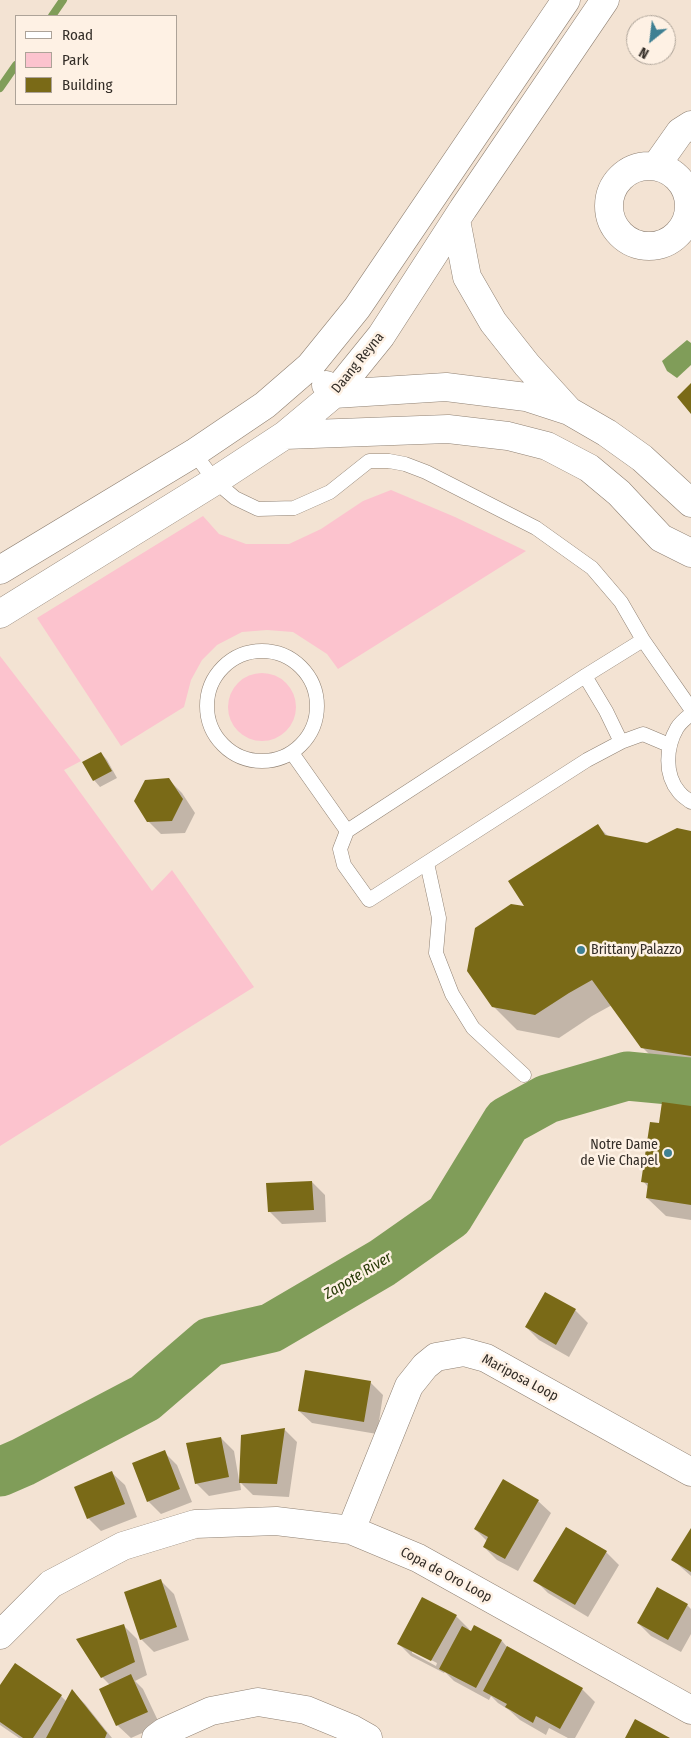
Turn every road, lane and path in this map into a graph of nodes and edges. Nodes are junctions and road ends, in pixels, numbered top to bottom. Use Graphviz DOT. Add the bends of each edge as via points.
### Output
graph roads {
  1 [pos="566,0"];
  2 [pos="605,0"];
  3 [pos="691,124"];
  4 [pos="656,166"];
  5 [pos="456,220"];
  6 [pos="310,366"];
  7 [pos="334,394"];
  8 [pos="266,405"];
  9 [pos="569,411"];
  10 [pos="285,434"];
  11 [pos="194,453"];
  12 [pos="215,481"];
  13 [pos="691,503"];
  14 [pos="691,553"];
  15 [pos="0,570"];
  16 [pos="0,614"];
  17 [pos="643,640"];
  18 [pos="585,676"];
  19 [pos="691,709"];
  20 [pos="691,714"];
  21 [pos="621,742"];
  22 [pos="669,745"];
  23 [pos="292,752"];
  24 [pos="691,802"];
  25 [pos="347,831"];
  26 [pos="427,862"];
  27 [pos="524,1075"];
  28 [pos="691,1472"];
  29 [pos="351,1530"];
  30 [pos="0,1635"];
  31 [pos="691,1710"];
  32 [pos="156,1738"];
  33 [pos="368,1738"];
  1 -- 6 [label="street" via="356,308"];
  2 -- 5 [label="street, Daang Reyna"];
  3 -- 4 [label="street" via="680,132"];
  5 -- 7 [label="street, Daang Reyna" via="382,336"];
  5 -- 9 [label="street" via="467,276 493,322"];
  6 -- 7 [label="street"];
  6 -- 8 [label="street"];
  7 -- 9 [label="street" via="446,387 526,397"];
  7 -- 10 [label="street, Daang Reyna"];
  8 -- 10 [label="street"];
  8 -- 11 [label="street"];
  9 -- 13 [label="street" via="642,458"];
  10 -- 12 [label="street, Daang Reyna"];
  10 -- 14 [label="street" via="448,429 508,436 547,446 589,468 661,538"];
  11 -- 12 [label="lane"];
  11 -- 15 [label="street"];
  12 -- 16 [label="street, Daang Reyna"];
  12 -- 17 [label="lane" via="236,498 258,509 294,508 330,492 369,461 405,464 536,528 592,568 621,602"];
  17 -- 18 [label="lane"];
  17 -- 19 [label="lane"];
  18 -- 21 [label="lane"];
  18 -- 25 [label="lane"];
  20 -- 22 [label="lane" via="678,726"];
  21 -- 22 [label="lane" via="643,734"];
  21 -- 26 [label="lane" via="587,760"];
  22 -- 24 [label="lane" via="671,778 679,792"];
  23 -- 23 [label="lane" via="311,732 316,718 317,704 308,676 287,657 273,652 259,651 232,660 217,675 208,695 209,723 216,736 231,752 250,760 279,759"];
  23 -- 25 [label="lane"];
  25 -- 26 [label="lane" via="340,849 344,865 369,900"];
  26 -- 27 [label="lane" via="438,918 436,953 452,994 473,1028"];
  28 -- 29 [label="street, Mariposa Loop" via="486,1358 464,1352 436,1357 409,1386"];
  29 -- 30 [label="street, Copa de Oro Loop" via="276,1521 195,1524 122,1546 51,1584"];
  29 -- 31 [label="street, Copa de Oro Loop" via="418,1558"];
  32 -- 33 [label="street" via="211,1711 258,1702 306,1710"];
}
